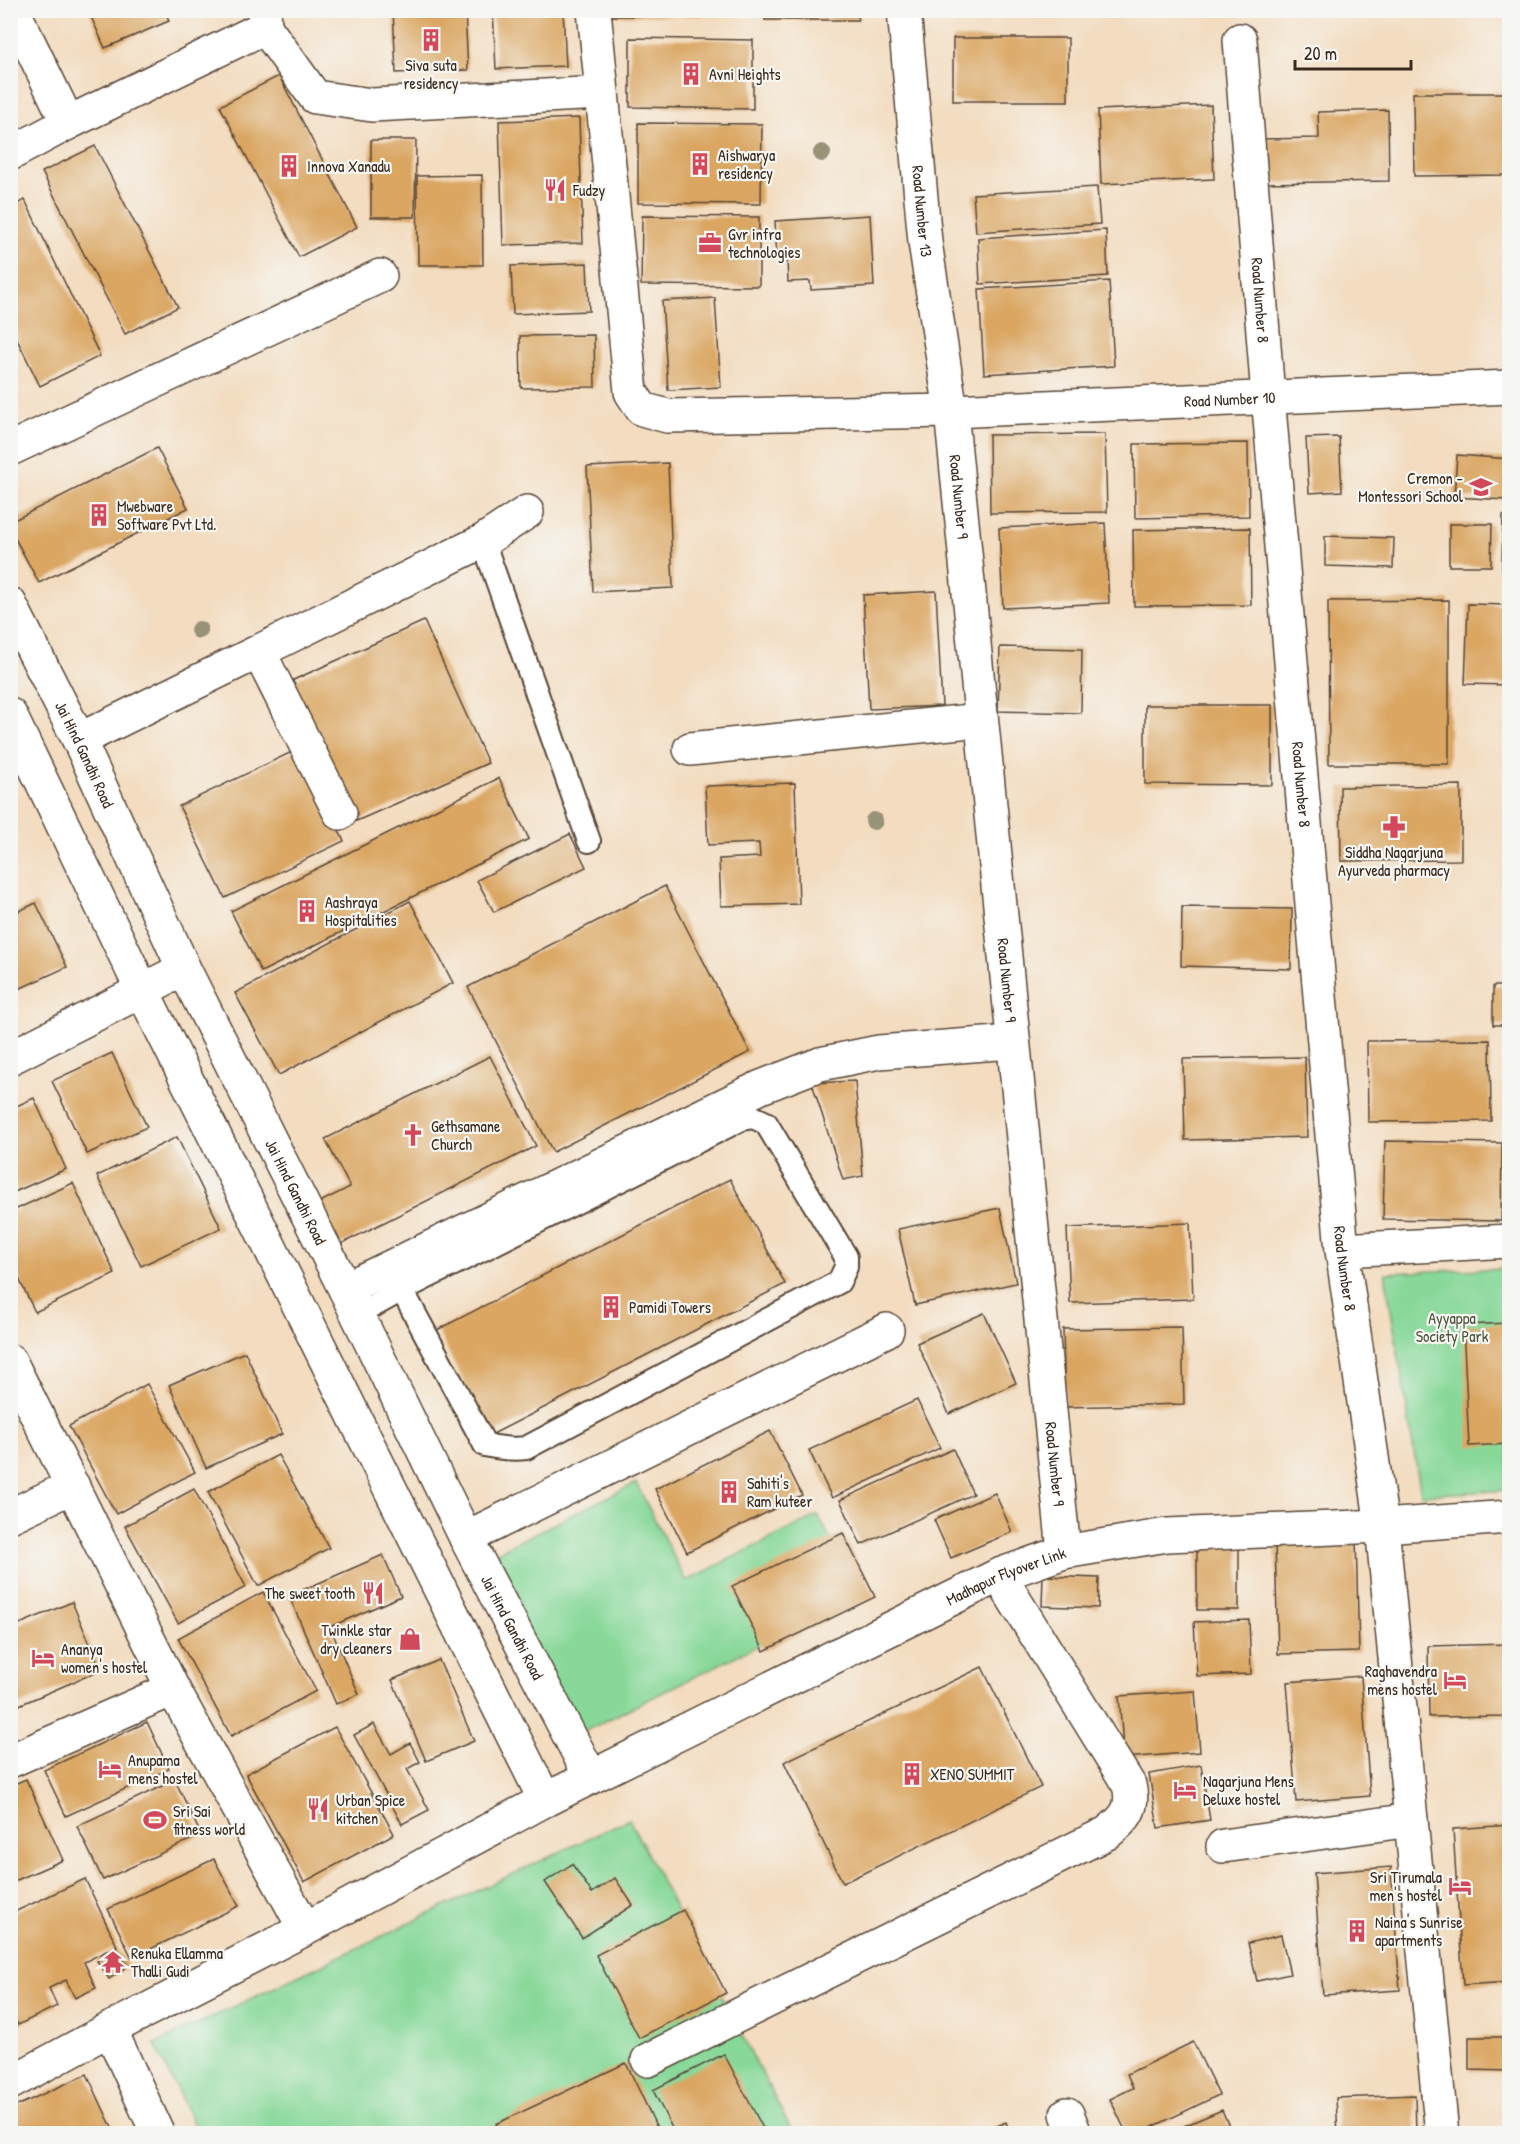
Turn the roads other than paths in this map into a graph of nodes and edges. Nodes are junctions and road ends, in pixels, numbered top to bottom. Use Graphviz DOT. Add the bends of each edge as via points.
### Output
graph roads {
  1 [pos="13,10"];
  2 [pos="594,10"];
  3 [pos="904,10"];
  4 [pos="264,19"];
  5 [pos="1240,40"];
  6 [pos="602,93"];
  7 [pos="68,123"];
  8 [pos="10,154"];
  9 [pos="380,276"];
  10 [pos="1509,387"];
  11 [pos="1268,396"];
  12 [pos="951,411"];
  13 [pos="10,449"];
  14 [pos="526,512"];
  15 [pos="483,541"];
  16 [pos="10,604"];
  17 [pos="259,652"];
  18 [pos="10,715"];
  19 [pos="981,720"];
  20 [pos="80,740"];
  21 [pos="690,749"];
  22 [pos="339,813"];
  23 [pos="589,841"];
  24 [pos="184,969"];
  25 [pos="142,990"];
  26 [pos="1012,1042"];
  27 [pos="10,1058"];
  28 [pos="737,1110"];
  29 [pos="1509,1241"];
  30 [pos="1342,1250"];
  31 [pos="402,1290"];
  32 [pos="351,1302"];
  33 [pos="887,1330"];
  34 [pos="10,1361"];
  35 [pos="73,1486"];
  36 [pos="10,1516"];
  37 [pos="1509,1517"];
  38 [pos="1382,1526"];
  39 [pos="466,1538"];
  40 [pos="1064,1552"];
  41 [pos="999,1575"];
  42 [pos="173,1689"];
  43 [pos="10,1761"];
  44 [pos="591,1776"];
  45 [pos="545,1800"];
  46 [pos="1411,1820"];
  47 [pos="1223,1846"];
  48 [pos="305,1929"];
  49 [pos="110,2029"];
  50 [pos="648,2060"];
  51 [pos="10,2083"];
  52 [pos="158,2133"];
  53 [pos="1442,2133"];
  1 -- 7 [label="street"];
  2 -- 6 [label="street, Road Number 10"];
  3 -- 12 [label="street, Road Number 13" via="925,242"];
  4 -- 6 [label="street" via="315,97 372,105"];
  4 -- 7 [label="street"];
  5 -- 11 [label="street, Road Number 8"];
  6 -- 12 [label="street, Road Number 10" via="632,392 642,409 667,416"];
  7 -- 8 [label="street"];
  9 -- 13 [label="street"];
  10 -- 11 [label="street, Road Number 10"];
  11 -- 12 [label="street, Road Number 10"];
  11 -- 30 [label="street, Road Number 8"];
  12 -- 19 [label="street, Road Number 9"];
  14 -- 15 [label="street"];
  15 -- 17 [label="street"];
  15 -- 23 [label="lane"];
  16 -- 20 [label="street, Jai Hind Gandhi Road"];
  17 -- 20 [label="street"];
  17 -- 22 [label="street"];
  18 -- 25 [label="street"];
  19 -- 21 [label="street"];
  19 -- 26 [label="street, Road Number 9"];
  20 -- 24 [label="street, Jai Hind Gandhi Road"];
  24 -- 25 [label="street"];
  24 -- 32 [label="street, Jai Hind Gandhi Road"];
  25 -- 27 [label="street"];
  25 -- 45 [label="street"];
  26 -- 28 [label="street" via="879,1052 820,1064 761,1087"];
  26 -- 40 [label="street, Road Number 9"];
  28 -- 31 [label="lane"];
  28 -- 31 [label="lane" via="766,1123 846,1257 839,1282 526,1448 502,1449 484,1445"];
  28 -- 32 [label="street"];
  29 -- 30 [label="street"];
  30 -- 38 [label="street, Road Number 8"];
  31 -- 32 [label="lane"];
  32 -- 39 [label="street, Jai Hind Gandhi Road"];
  33 -- 39 [label="street"];
  34 -- 35 [label="street"];
  35 -- 36 [label="street"];
  35 -- 42 [label="street"];
  37 -- 38 [label="street, Madhapur Flyover Link"];
  38 -- 40 [label="street, Madhapur Flyover Link" via="1167,1535"];
  38 -- 46 [label="street, Road Number 8"];
  39 -- 44 [label="street, Jai Hind Gandhi Road"];
  40 -- 41 [label="street, Madhapur Flyover Link"];
  41 -- 44 [label="street, Madhapur Flyover Link"];
  41 -- 50 [label="street" via="1129,1785 1129,1810 1121,1822 1107,1833"];
  42 -- 43 [label="street"];
  42 -- 48 [label="street"];
  44 -- 45 [label="street, Madhapur Flyover Link"];
  45 -- 48 [label="street, Madhapur Flyover Link"];
  46 -- 47 [label="street"];
  46 -- 53 [label="street, Road Number 8"];
  48 -- 49 [label="street, Madhapur Flyover Link"];
  49 -- 51 [label="street, Madhapur Flyover Link"];
  49 -- 52 [label="street"];
}
